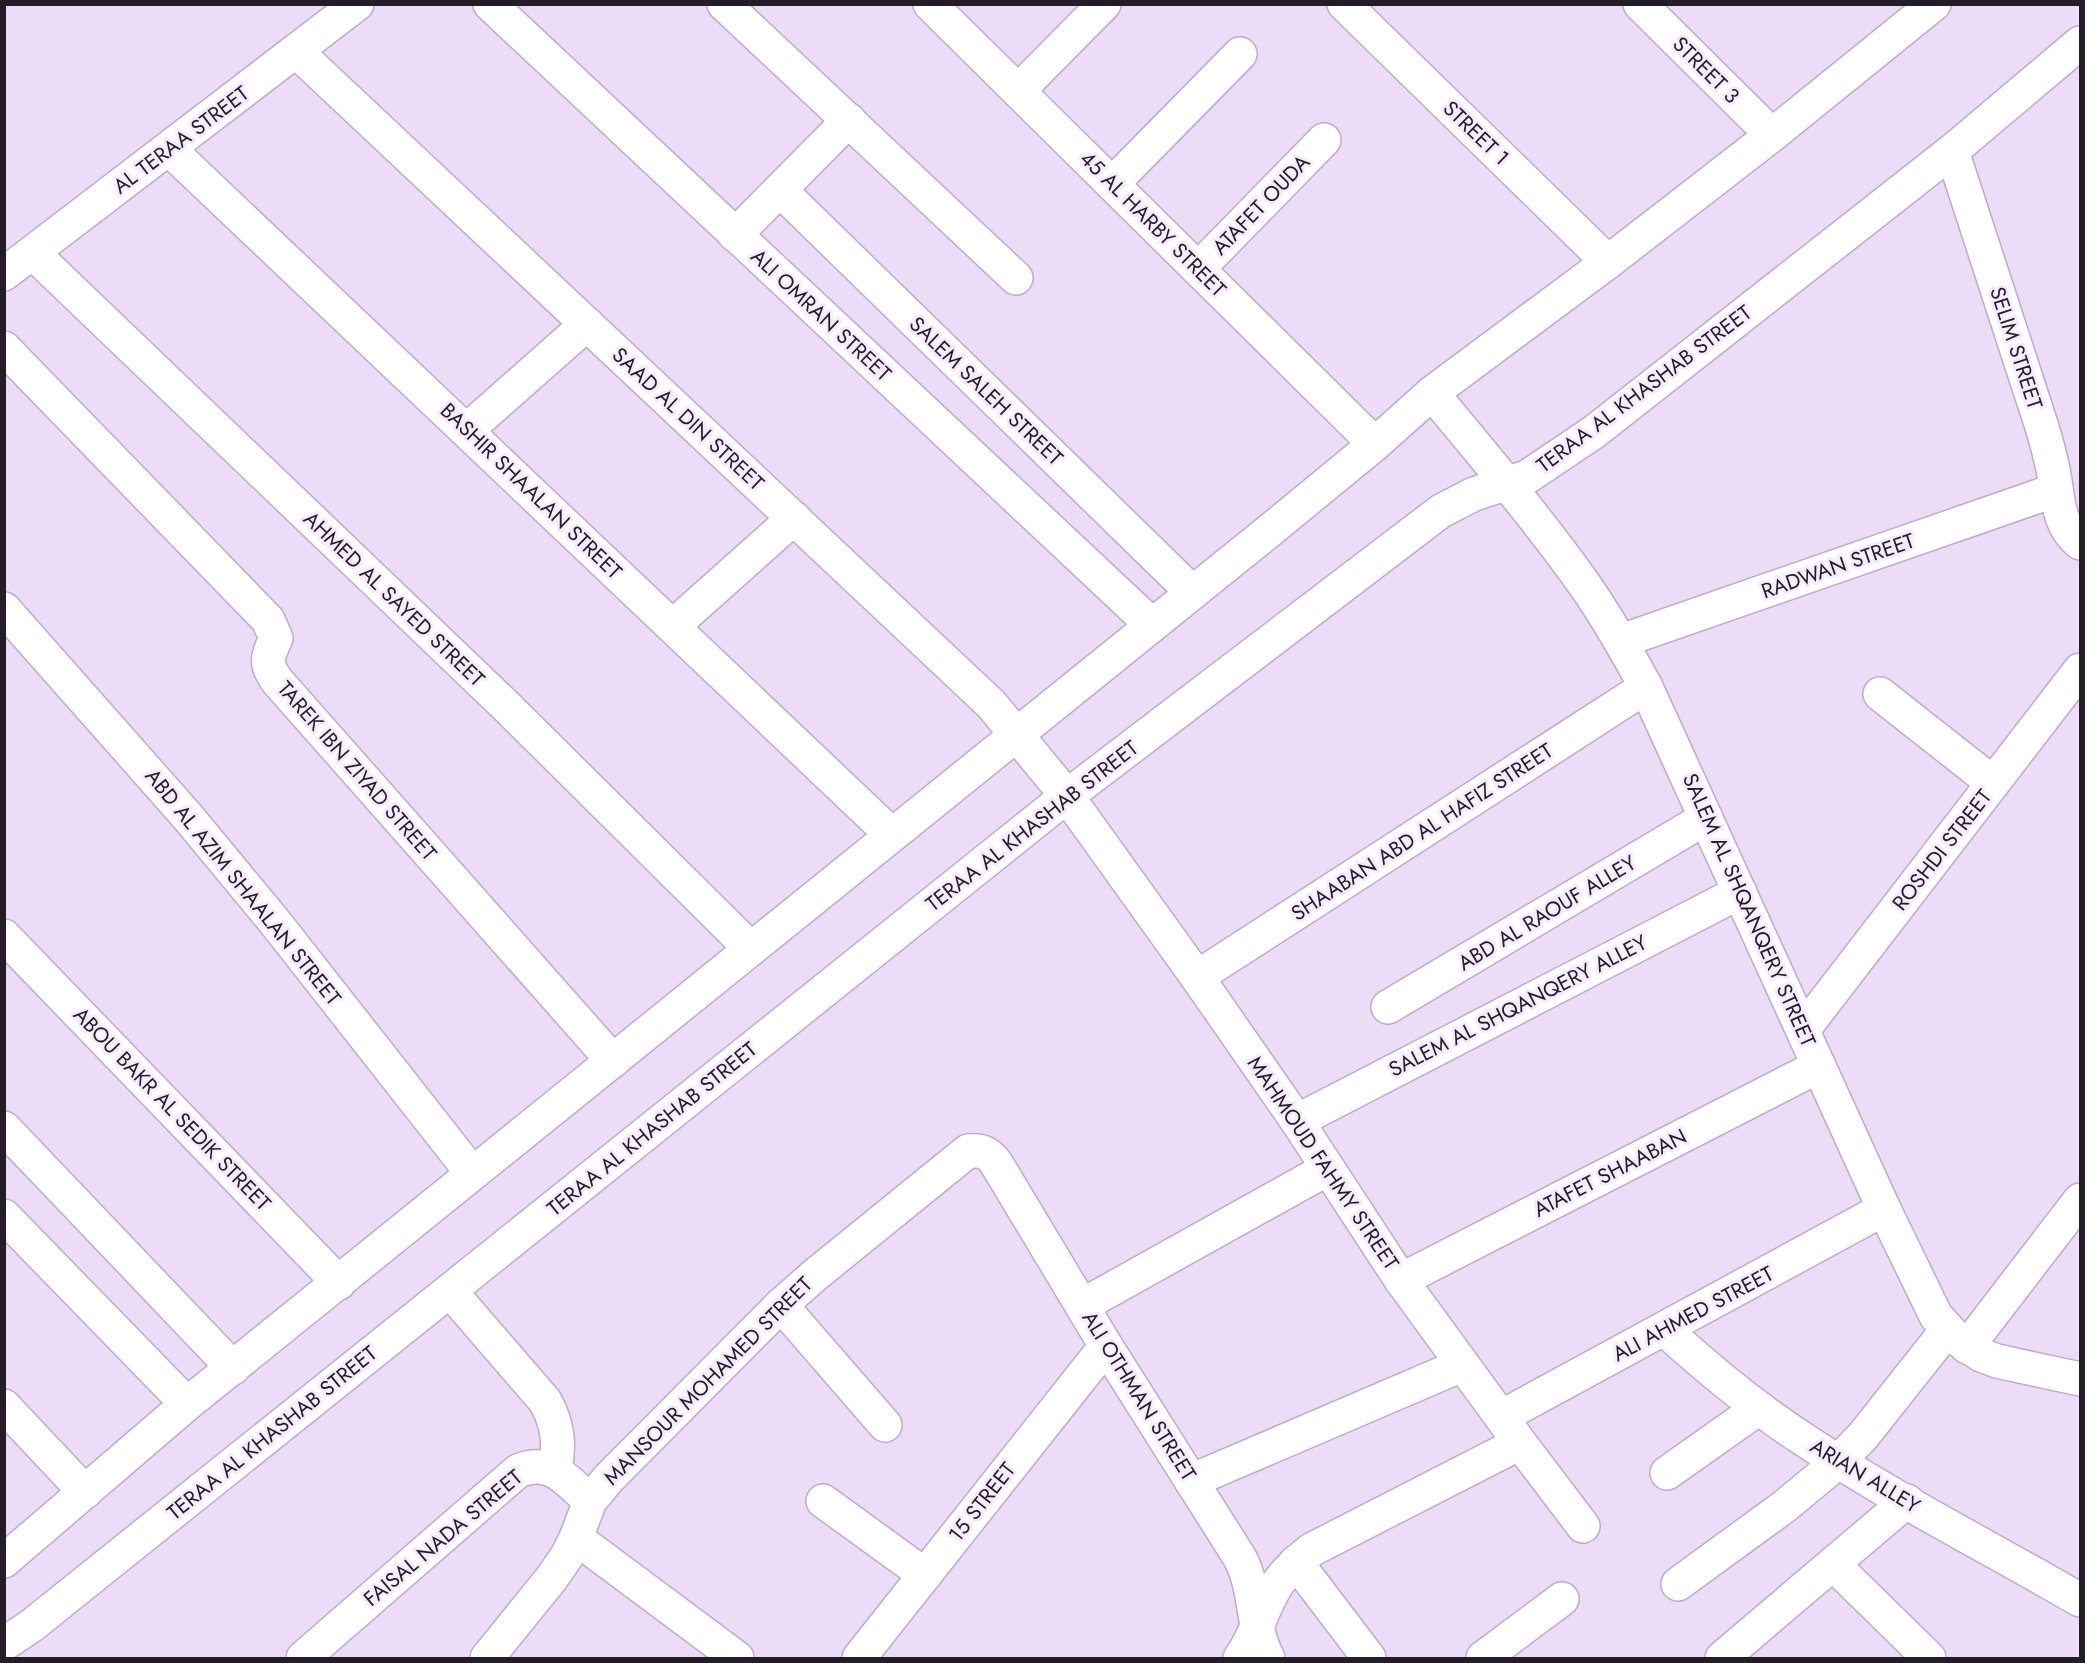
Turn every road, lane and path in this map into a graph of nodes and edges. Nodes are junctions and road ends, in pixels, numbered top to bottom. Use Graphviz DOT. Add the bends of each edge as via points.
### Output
graph roads {
  1 [pos="357,4"];
  2 [pos="490,4"];
  3 [pos="724,4"];
  4 [pos="1104,4"];
  5 [pos="1344,4"];
  6 [pos="1640,4"];
  7 [pos="943,9"];
  8 [pos="1917,10"];
  9 [pos="2077,50"];
  10 [pos="297,52"];
  11 [pos="1240,54"];
  12 [pos="1018,91"];
  13 [pos="849,120"];
  14 [pos="1772,135"];
  15 [pos="1324,140"];
  16 [pos="169,149"];
  17 [pos="1952,150"];
  18 [pos="1112,184"];
  19 [pos="780,190"];
  20 [pos="735,235"];
  21 [pos="33,253"];
  22 [pos="1608,262"];
  23 [pos="1198,269"];
  24 [pos="4,274"];
  25 [pos="1016,278"];
  26 [pos="587,324"];
  27 [pos="4,348"];
  28 [pos="1432,393"];
  29 [pos="467,430"];
  30 [pos="1376,444"];
  31 [pos="1508,484"];
  32 [pos="2056,490"];
  33 [pos="794,518"];
  34 [pos="2080,543"];
  35 [pos="1192,592"];
  36 [pos="4,609"];
  37 [pos="1152,625"];
  38 [pos="673,626"];
  39 [pos="1621,641"];
  40 [pos="2080,670"];
  41 [pos="1646,687"];
  42 [pos="1880,694"];
  43 [pos="1017,734"];
  44 [pos="1993,783"];
  45 [pos="1067,796"];
  46 [pos="1706,818"];
  47 [pos="892,835"];
  48 [pos="1740,892"];
  49 [pos="4,936"];
  50 [pos="751,949"];
  51 [pos="1197,977"];
  52 [pos="1388,1008"];
  53 [pos="1803,1030"];
  54 [pos="613,1061"];
  55 [pos="1819,1066"];
  56 [pos="1297,1121"];
  57 [pos="4,1128"];
  58 [pos="979,1150"];
  59 [pos="1327,1169"];
  60 [pos="472,1173"];
  61 [pos="2080,1200"];
  62 [pos="1884,1209"];
  63 [pos="4,1216"];
  64 [pos="1401,1280"];
  65 [pos="339,1283"];
  66 [pos="450,1291"];
  67 [pos="781,1305"];
  68 [pos="1083,1305"];
  69 [pos="1664,1329"];
  70 [pos="1957,1338"];
  71 [pos="1106,1346"];
  72 [pos="1462,1365"];
  73 [pos="233,1368"];
  74 [pos="2080,1379"];
  75 [pos="187,1404"];
  76 [pos="4,1406"];
  77 [pos="1758,1408"];
  78 [pos="1500,1417"];
  79 [pos="885,1425"];
  80 [pos="1520,1443"];
  81 [pos="1838,1462"];
  82 [pos="555,1470"];
  83 [pos="1667,1473"];
  84 [pos="1191,1481"];
  85 [pos="85,1492"];
  86 [pos="590,1501"];
  87 [pos="823,1501"];
  88 [pos="1907,1501"];
  89 [pos="1583,1526"];
  90 [pos="576,1538"];
  91 [pos="4,1561"];
  92 [pos="1296,1562"];
  93 [pos="1833,1564"];
  94 [pos="925,1575"];
  95 [pos="1678,1584"];
  96 [pos="1562,1599"];
  97 [pos="2080,1600"];
  98 [pos="4,1644"];
  99 [pos="1263,1644"];
  100 [pos="1489,1657"];
  101 [pos="1926,1658"];
  102 [pos="303,1659"];
  103 [pos="487,1659"];
  104 [pos="737,1659"];
  105 [pos="859,1659"];
  106 [pos="1240,1659"];
  107 [pos="1369,1659"];
  108 [pos="1722,1659"];
  1 -- 10 [label="street, AL TERAA STREET"];
  2 -- 20 [label="street, ALI OMRAN STREET"];
  3 -- 13 [label="street"];
  4 -- 12 [label="street"];
  5 -- 22 [label="street, STREET 1"];
  6 -- 14 [label="street, STREET 3"];
  7 -- 12 [label="street, 45 AL HARBY STREET"];
  8 -- 14 [label="street"];
  9 -- 17 [label="street, TERAA AL KHASHAB STREET"];
  10 -- 16 [label="street, AL TERAA STREET"];
  10 -- 26 [label="street, SAAD AL DIN STREET"];
  11 -- 18 [label="street"];
  12 -- 18 [label="street, 45 AL HARBY STREET"];
  13 -- 19 [label="street"];
  13 -- 25 [label="street"];
  14 -- 22 [label="street"];
  15 -- 23 [label="street, ATAFET OUDA"];
  16 -- 21 [label="street, AL TERAA STREET"];
  16 -- 29 [label="street, BASHIR SHAALAN STREET"];
  17 -- 31 [label="street, TERAA AL KHASHAB STREET" via="1594,432 1551,463"];
  17 -- 32 [label="street, SELIM STREET" via="2041,424"];
  18 -- 23 [label="street, 45 AL HARBY STREET"];
  19 -- 20 [label="street"];
  19 -- 35 [label="street, SALEM SALEH STREET"];
  20 -- 37 [label="street, ALI OMRAN STREET"];
  21 -- 24 [label="street, AL TERAA STREET"];
  21 -- 50 [label="street, AHMED AL SAYED STREET" via="505,705"];
  22 -- 28 [label="street"];
  23 -- 30 [label="street, 45 AL HARBY STREET"];
  26 -- 29 [label="street"];
  26 -- 33 [label="street, SAAD AL DIN STREET"];
  27 -- 54 [label="street, TAREK IBN ZIYAD STREET" via="268,620 276,638 268,664 278,682"];
  28 -- 30 [label="street"];
  28 -- 31 [label="street, SALEM AL SHQANQERY STREET"];
  29 -- 38 [label="street, BASHIR SHAALAN STREET"];
  30 -- 35 [label="street"];
  31 -- 39 [label="street, SALEM AL SHQANQERY STREET" via="1584,584"];
  31 -- 45 [label="street, TERAA AL KHASHAB STREET" via="1474,494 1441,511"];
  32 -- 34 [label="street, SELIM STREET" via="2065,525"];
  32 -- 39 [label="street, RADWAN STREET"];
  33 -- 38 [label="street"];
  33 -- 43 [label="street, SAAD AL DIN STREET" via="991,704"];
  35 -- 37 [label="street"];
  36 -- 60 [label="street, ABD AL AZIM SHAALAN STREET" via="187,816"];
  37 -- 43 [label="street"];
  38 -- 47 [label="street, BASHIR SHAALAN STREET"];
  39 -- 41 [label="street, SALEM AL SHQANQERY STREET"];
  40 -- 44 [label="street, ROSHDI STREET"];
  41 -- 46 [label="street, SALEM AL SHQANQERY STREET"];
  41 -- 51 [label="street, SHAABAN ABD AL HAFIZ STREET"];
  42 -- 44 [label="street"];
  43 -- 45 [label="street, SAAD AL DIN STREET"];
  43 -- 47 [label="street"];
  44 -- 53 [label="street, ROSHDI STREET"];
  45 -- 51 [label="street, MAHMOUD FAHMY STREET"];
  45 -- 66 [label="street, TERAA AL KHASHAB STREET"];
  46 -- 48 [label="street, SALEM AL SHQANQERY STREET"];
  46 -- 52 [label="street, ABD AL RAOUF ALLEY"];
  47 -- 50 [label="street"];
  48 -- 53 [label="street, SALEM AL SHQANQERY STREET"];
  48 -- 56 [label="street, SALEM AL SHQANQERY ALLEY"];
  49 -- 65 [label="street, ABOU BAKR AL SEDIK STREET"];
  50 -- 54 [label="street"];
  51 -- 56 [label="street, MAHMOUD FAHMY STREET"];
  53 -- 55 [label="street, SALEM AL SHQANQERY STREET"];
  54 -- 60 [label="street"];
  55 -- 62 [label="street, SALEM AL SHQANQERY STREET"];
  55 -- 64 [label="street, ATAFET SHAABAN"];
  56 -- 59 [label="street, MAHMOUD FAHMY STREET"];
  57 -- 73 [label="street"];
  58 -- 67 [label="street, MANSOUR MOHAMED STREET" via="968,1151"];
  58 -- 68 [label="street, ALI OTHMAN STREET" via="996,1163"];
  59 -- 64 [label="street, MAHMOUD FAHMY STREET"];
  59 -- 68 [label="street"];
  60 -- 65 [label="street"];
  61 -- 70 [label="street"];
  62 -- 69 [label="street, ALI AHMED STREET"];
  62 -- 70 [label="street, SALEM AL SHQANQERY STREET" via="1928,1300"];
  63 -- 75 [label="street"];
  64 -- 72 [label="street, MAHMOUD FAHMY STREET"];
  65 -- 73 [label="street"];
  66 -- 82 [label="street" via="545,1401 558,1435"];
  66 -- 98 [label="street, TERAA AL KHASHAB STREET"];
  67 -- 79 [label="street"];
  67 -- 86 [label="street, MANSOUR MOHAMED STREET"];
  68 -- 71 [label="street, ALI OTHMAN STREET"];
  69 -- 77 [label="street, ARIAN ALLEY"];
  69 -- 78 [label="street, ALI AHMED STREET"];
  70 -- 74 [label="street" via="1997,1361"];
  70 -- 81 [label="street"];
  71 -- 84 [label="street, ALI OTHMAN STREET"];
  71 -- 94 [label="street, 15 STREET"];
  72 -- 78 [label="street, MAHMOUD FAHMY STREET"];
  72 -- 84 [label="street"];
  73 -- 75 [label="street"];
  75 -- 85 [label="street"];
  76 -- 85 [label="street"];
  77 -- 81 [label="street, ARIAN ALLEY"];
  77 -- 83 [label="street"];
  78 -- 80 [label="street, MAHMOUD FAHMY STREET"];
  80 -- 89 [label="street, MAHMOUD FAHMY STREET"];
  80 -- 92 [label="street" via="1329,1540"];
  81 -- 88 [label="street, ARIAN ALLEY"];
  81 -- 95 [label="street" via="1804,1492"];
  82 -- 86 [label="street, FAISAL NADA STREET"];
  82 -- 102 [label="street, FAISAL NADA STREET" via="538,1465 511,1476"];
  84 -- 99 [label="street, ALI OTHMAN STREET" via="1246,1568"];
  85 -- 91 [label="street"];
  86 -- 90 [label="street, MANSOUR MOHAMED STREET"];
  87 -- 94 [label="street"];
  88 -- 93 [label="street"];
  88 -- 97 [label="street, ARIAN ALLEY"];
  90 -- 103 [label="street, MANSOUR MOHAMED STREET" via="551,1579"];
  90 -- 104 [label="street"];
  92 -- 99 [label="street" via="1278,1583 1266,1607"];
  92 -- 107 [label="street"];
  93 -- 101 [label="street"];
  93 -- 108 [label="street"];
  94 -- 105 [label="street, 15 STREET"];
  96 -- 100 [label="street"];
  99 -- 106 [label="street"];
}
